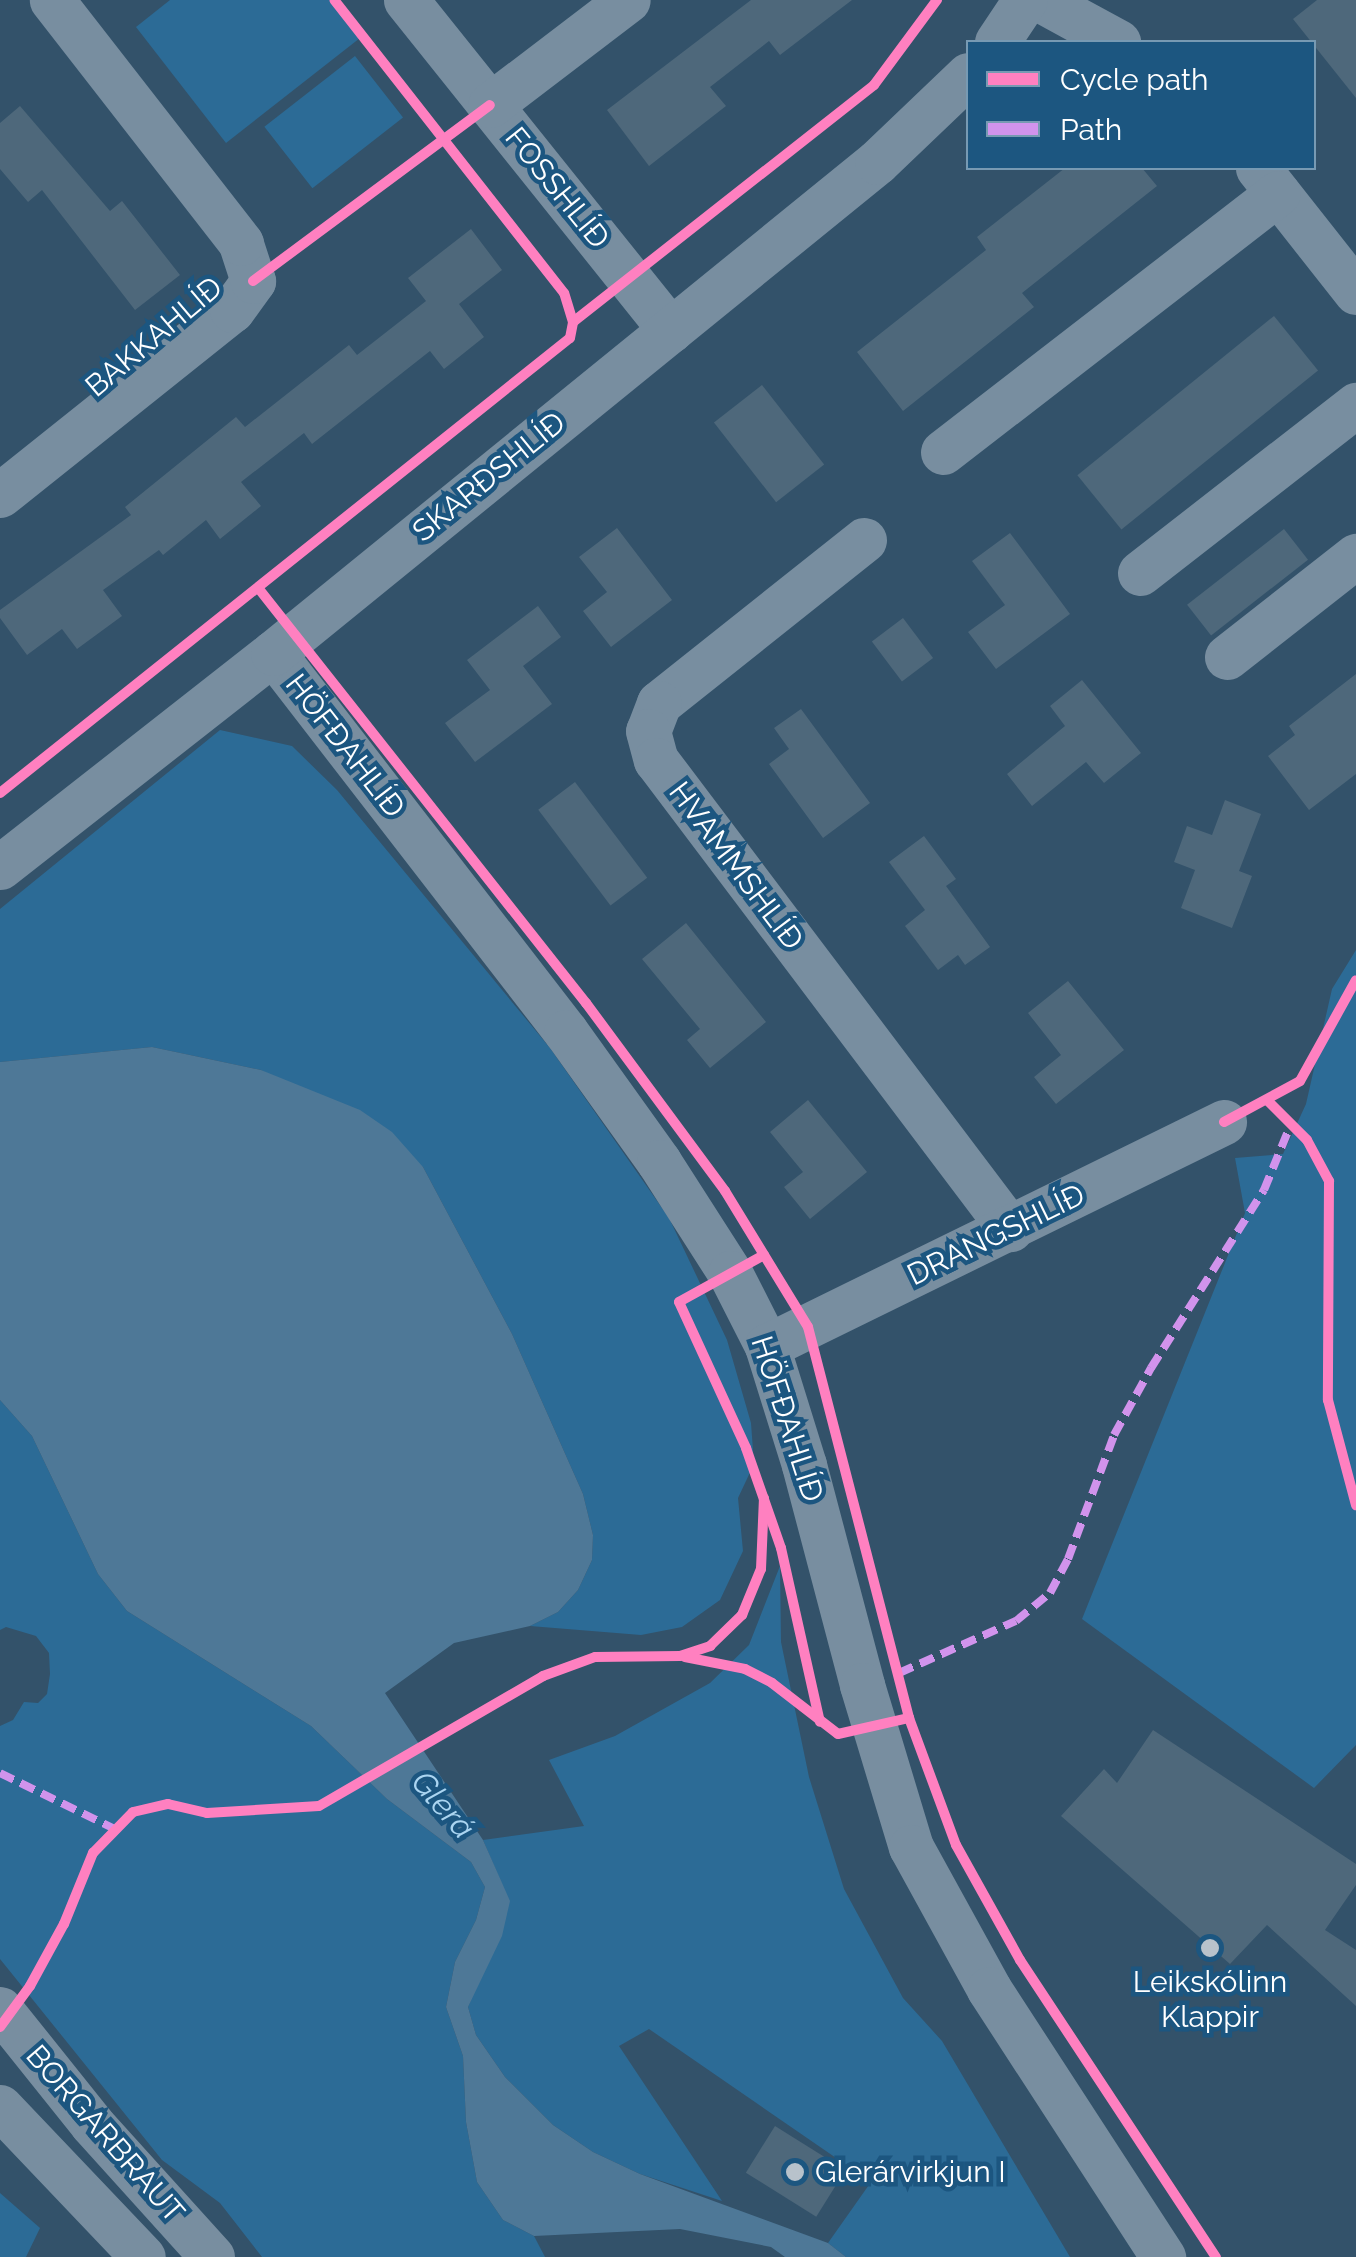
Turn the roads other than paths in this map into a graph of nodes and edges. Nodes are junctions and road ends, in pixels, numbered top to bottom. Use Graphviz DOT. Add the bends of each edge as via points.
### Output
graph roads {
  1 [pos="52,0"];
  2 [pos="406,0"];
  3 [pos="628,0"];
  4 [pos="1025,0"];
  5 [pos="1041,0"];
  6 [pos="999,40"];
  7 [pos="1114,40"];
  8 [pos="966,77"];
  9 [pos="490,105"];
  10 [pos="1268,180"];
  11 [pos="1356,292"];
  12 [pos="670,330"];
  13 [pos="1356,405"];
  14 [pos="944,452"];
  15 [pos="0,495"];
  16 [pos="864,540"];
  17 [pos="1356,556"];
  18 [pos="1140,573"];
  19 [pos="272,654"];
  20 [pos="1227,657"];
  21 [pos="0,868"];
  22 [pos="1224,1122"];
  23 [pos="1010,1228"];
  24 [pos="767,1346"];
  25 [pos="0,2009"];
  26 [pos="0,2107"];
  27 [pos="143,2257"];
  28 [pos="212,2257"];
  29 [pos="1163,2257"];
  1 -- 15 [label="street, BAKKAHLÍÐ" via="241,243 253,281 232,310"];
  2 -- 9 [label="street, FOSSHLÍÐ"];
  3 -- 9 [label="street"];
  4 -- 6 [label="street"];
  5 -- 7 [label="street"];
  8 -- 12 [label="street, SKARÐSHLÍÐ" via="877,162"];
  9 -- 12 [label="street, FOSSHLÍÐ"];
  10 -- 11 [label="street"];
  10 -- 14 [label="street"];
  12 -- 19 [label="street, SKARÐSHLÍÐ"];
  13 -- 18 [label="street"];
  16 -- 23 [label="street, HVAMMSHLÍÐ" via="658,703 648,731 656,760"];
  17 -- 20 [label="street"];
  19 -- 21 [label="street, SKARÐSHLÍÐ"];
  19 -- 24 [label="street, HÖFÐAHLÍÐ" via="649,1148 730,1273"];
  22 -- 23 [label="street, DRANGSHLÍÐ"];
  23 -- 24 [label="street, DRANGSHLÍÐ"];
  24 -- 29 [label="street, HÖFÐAHLÍÐ" via="911,1846 990,1990"];
  25 -- 28 [label="street, BORGARBRAUT"];
  26 -- 27 [label="street, BORGARBRAUT"];
}
